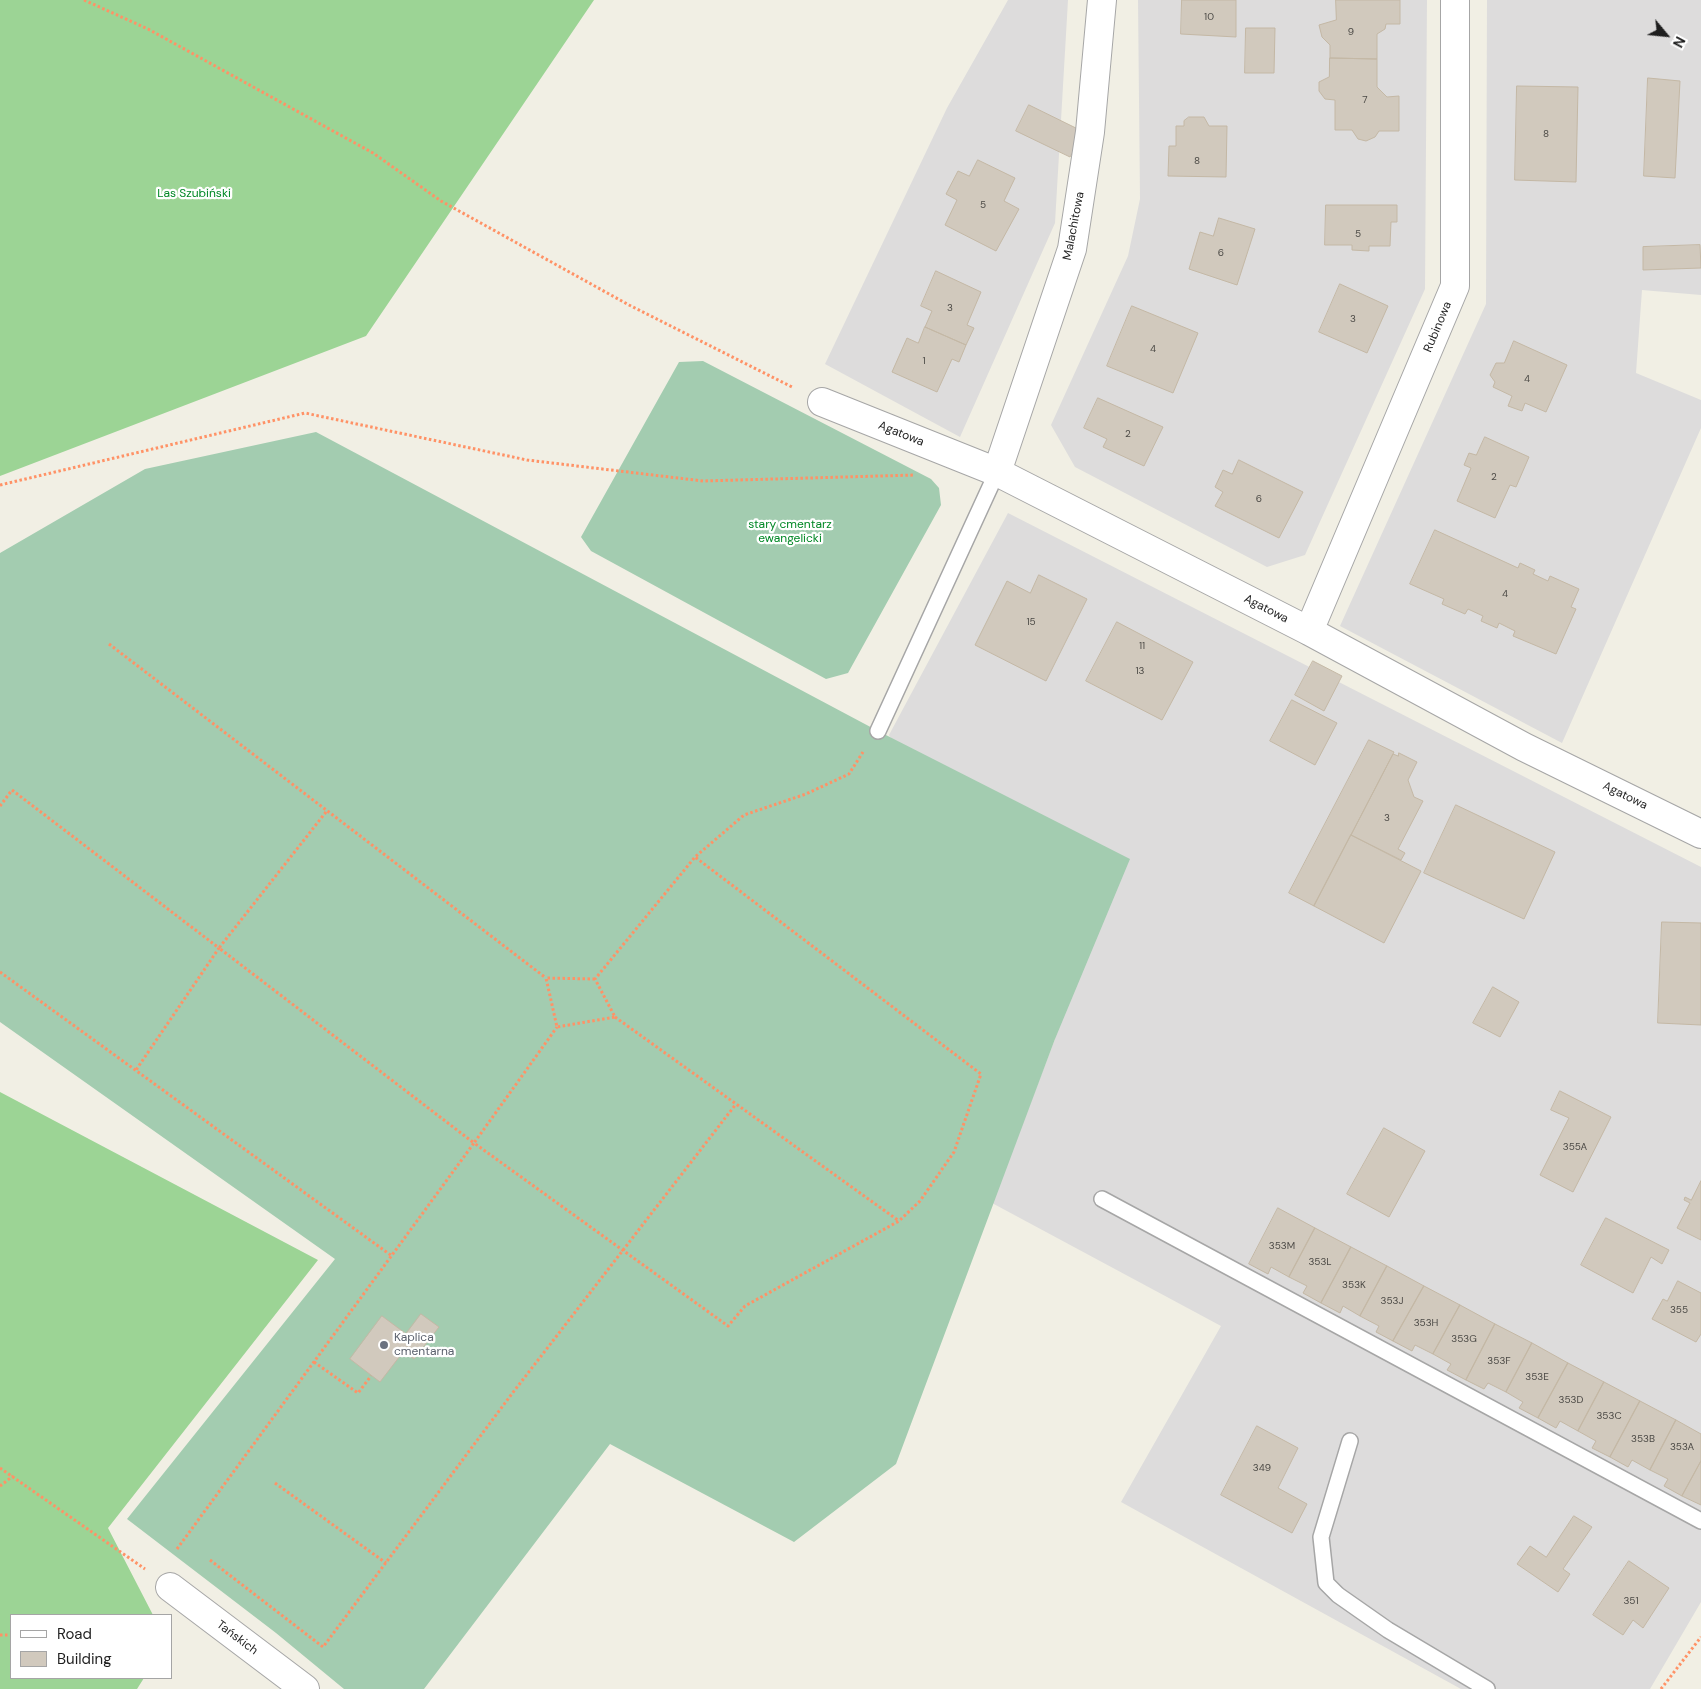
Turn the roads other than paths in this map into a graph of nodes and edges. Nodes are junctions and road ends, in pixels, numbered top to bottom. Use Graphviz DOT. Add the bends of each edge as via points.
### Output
graph roads {
  1 [pos="1102,0"];
  2 [pos="1455,0"];
  3 [pos="822,402"];
  4 [pos="997,472"];
  5 [pos="1309,631"];
  6 [pos="878,731"];
  7 [pos="1701,834"];
  8 [pos="1102,1199"];
  9 [pos="1350,1442"];
  10 [pos="1701,1521"];
  11 [pos="170,1587"];
  12 [pos="305,1689"];
  13 [pos="1487,1689"];
  1 -- 4 [label="street, Malachitowa" via="1090,132 1072,249"];
  2 -- 5 [label="street, Rubinowa" via="1455,286"];
  3 -- 4 [label="street, Agatowa"];
  4 -- 5 [label="street, Agatowa"];
  4 -- 6 [label="lane"];
  5 -- 7 [label="street, Agatowa" via="1524,747"];
  8 -- 10 [label="lane"];
  9 -- 13 [label="lane" via="1321,1537 1326,1583 1388,1630"];
  11 -- 12 [label="street, Tańskich"];
}
